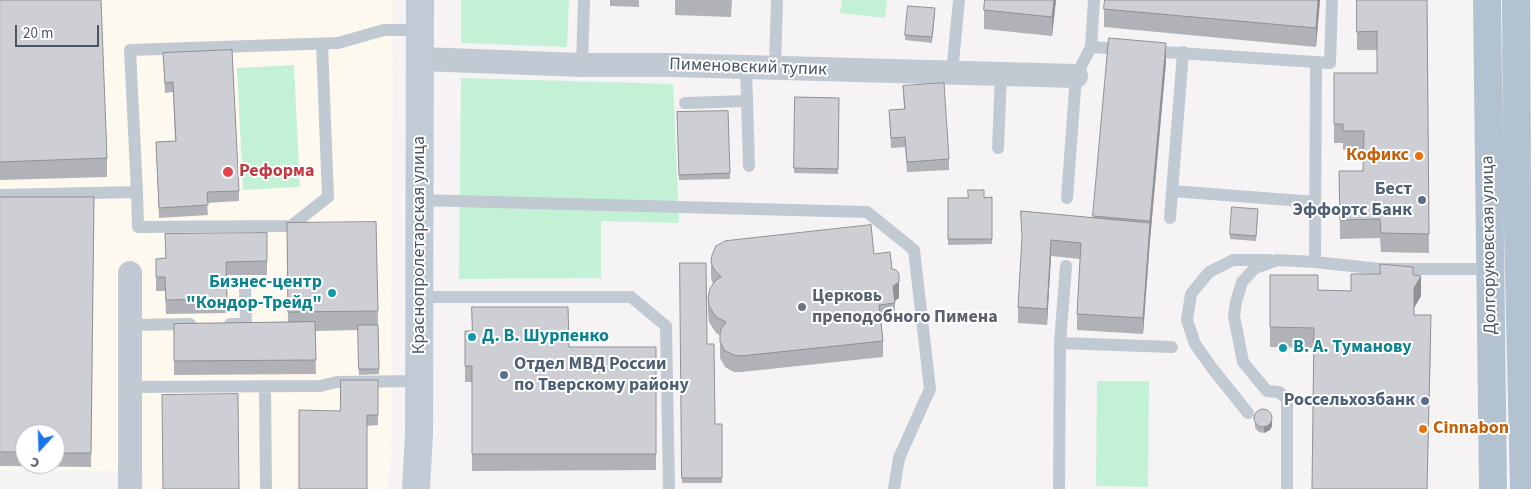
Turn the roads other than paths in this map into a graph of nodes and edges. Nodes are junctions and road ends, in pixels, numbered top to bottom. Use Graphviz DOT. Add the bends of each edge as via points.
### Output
graph roads {
  1 [pos="420,0"];
  2 [pos="584,0"];
  3 [pos="777,0"];
  4 [pos="959,0"];
  5 [pos="1094,0"];
  6 [pos="1332,0"];
  7 [pos="1486,0"];
  8 [pos="1516,0"];
  9 [pos="420,30"];
  10 [pos="322,44"];
  11 [pos="1091,48"];
  12 [pos="1184,52"];
  13 [pos="421,59"];
  14 [pos="1316,63"];
  15 [pos="582,65"];
  16 [pos="746,67"];
  17 [pos="775,68"];
  18 [pos="952,73"];
  19 [pos="1001,74"];
  20 [pos="1076,76"];
  21 [pos="747,101"];
  22 [pos="685,103"];
  23 [pos="998,148"];
  24 [pos="749,166"];
  25 [pos="1524,186"];
  26 [pos="1172,190"];
  27 [pos="137,192"];
  28 [pos="0,195"];
  29 [pos="1067,198"];
  30 [pos="419,200"];
  31 [pos="1315,202"];
  32 [pos="1170,218"];
  33 [pos="1277,260"];
  34 [pos="1315,262"];
  35 [pos="1066,266"];
  36 [pos="1491,269"];
  37 [pos="130,273"];
  38 [pos="245,290"];
  39 [pos="419,297"];
  40 [pos="130,325"];
  41 [pos="1060,343"];
  42 [pos="1172,347"];
  43 [pos="420,381"];
  44 [pos="265,386"];
  45 [pos="130,387"];
  46 [pos="1526,403"];
  47 [pos="1248,413"];
  48 [pos="130,489"];
  49 [pos="266,489"];
  50 [pos="416,489"];
  51 [pos="669,489"];
  52 [pos="894,489"];
  53 [pos="1059,489"];
  54 [pos="1287,489"];
  55 [pos="1493,489"];
  56 [pos="1524,489"];
  1 -- 9 [label="main road, Краснопролетарская улица"];
  2 -- 15 [label="lane"];
  3 -- 17 [label="lane"];
  4 -- 18 [label="lane"];
  5 -- 11 [label="lane"];
  6 -- 14 [label="lane" via="1330,64"];
  7 -- 36 [label="main road, Долгоруковская улица"];
  8 -- 25 [label="main road, Долгоруковская улица"];
  9 -- 10 [label="lane" via="384,30 338,43"];
  9 -- 13 [label="main road, Краснопролетарская улица"];
  10 -- 27 [label="lane" via="130,50"];
  10 -- 27 [label="lane" via="328,197 290,226 138,227"];
  11 -- 12 [label="lane"];
  11 -- 20 [label="lane"];
  12 -- 14 [label="lane"];
  12 -- 26 [label="lane"];
  13 -- 15 [label="street, Пименовский тупик"];
  13 -- 30 [label="main road, Краснопролетарская улица"];
  14 -- 31 [label="lane"];
  15 -- 16 [label="street, Пименовский тупик"];
  16 -- 17 [label="street, Пименовский тупик"];
  16 -- 21 [label="lane"];
  17 -- 18 [label="street, Пименовский тупик"];
  18 -- 19 [label="street, Пименовский тупик"];
  19 -- 20 [label="street, Пименовский тупик"];
  19 -- 23 [label="lane"];
  20 -- 29 [label="lane"];
  21 -- 22 [label="lane"];
  21 -- 24 [label="lane"];
  25 -- 46 [label="main road, Долгоруковская улица"];
  26 -- 31 [label="lane"];
  26 -- 32 [label="lane"];
  27 -- 28 [label="lane"];
  30 -- 39 [label="main road, Краснопролетарская улица"];
  30 -- 52 [label="lane" via="867,212 914,250 930,389 899,458"];
  31 -- 34 [label="lane"];
  33 -- 34 [label="lane"];
  33 -- 47 [label="lane" via="1233,260 1209,272 1191,294 1187,320 1195,344"];
  33 -- 54 [label="lane" via="1256,268 1242,282 1234,316 1243,362 1267,391 1279,392 1287,399"];
  34 -- 36 [label="lane" via="1380,269"];
  35 -- 41 [label="lane"];
  36 -- 55 [label="main road, Долгоруковская улица"];
  37 -- 40 [label="street"];
  38 -- 40 [label="lane" via="246,324"];
  39 -- 43 [label="main road, Краснопролетарская улица"];
  39 -- 51 [label="lane" via="631,297 666,326"];
  40 -- 45 [label="street"];
  41 -- 42 [label="lane"];
  41 -- 53 [label="lane"];
  43 -- 44 [label="lane"];
  43 -- 50 [label="main road, Краснопролетарская улица"];
  44 -- 45 [label="lane"];
  44 -- 49 [label="lane"];
  45 -- 48 [label="street"];
  46 -- 56 [label="main road, Долгоруковская улица"];
}
